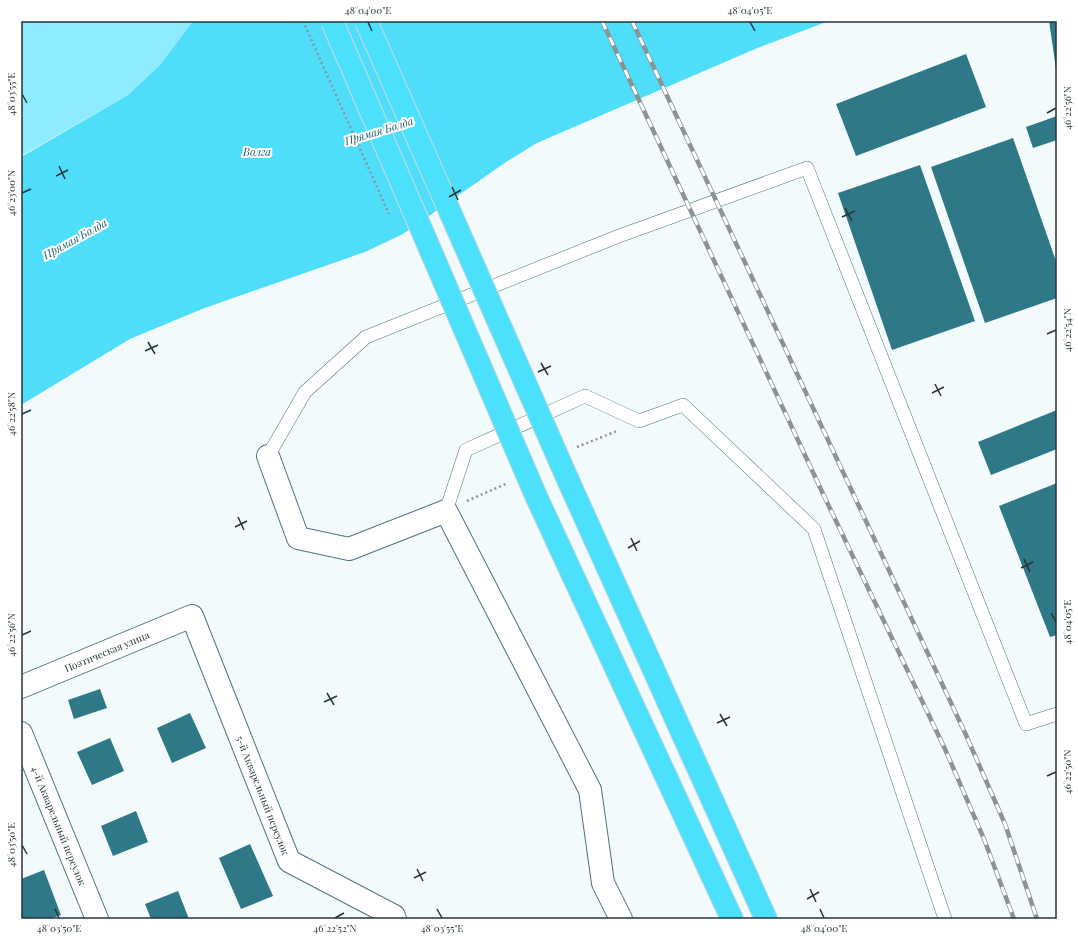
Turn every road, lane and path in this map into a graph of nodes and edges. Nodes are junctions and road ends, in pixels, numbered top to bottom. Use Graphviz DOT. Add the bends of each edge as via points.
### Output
graph roads {
  1 [pos="332,21"];
  2 [pos="366,21"];
  3 [pos="639,421"];
  4 [pos="576,447"];
  5 [pos="268,456"];
  6 [pos="509,483"];
  7 [pos="446,511"];
  8 [pos="192,616"];
  9 [pos="21,687"];
  10 [pos="1057,714"];
  11 [pos="21,733"];
  12 [pos="98,919"];
  13 [pos="395,919"];
  14 [pos="621,919"];
  15 [pos="732,919"];
  16 [pos="766,919"];
  17 [pos="945,919"];
  1 -- 15 [label="highway, bridge" via="536,496"];
  2 -- 16 [label="highway, bridge" via="568,480"];
  3 -- 4 [label="path"];
  3 -- 7 [label="lane" via="585,396 466,450"];
  3 -- 17 [label="lane" via="683,405 814,529"];
  5 -- 7 [label="street" via="298,538 349,549"];
  5 -- 10 [label="lane" via="305,392 366,337 619,236 807,168 1026,724"];
  6 -- 7 [label="path"];
  7 -- 14 [label="street" via="590,790 603,883"];
  8 -- 9 [label="street, Поэтическая улица"];
  8 -- 13 [label="street, 5-й Акварельный переулок" via="289,861 394,916"];
  11 -- 12 [label="street, 4-й Акварельный переулок"];
}
